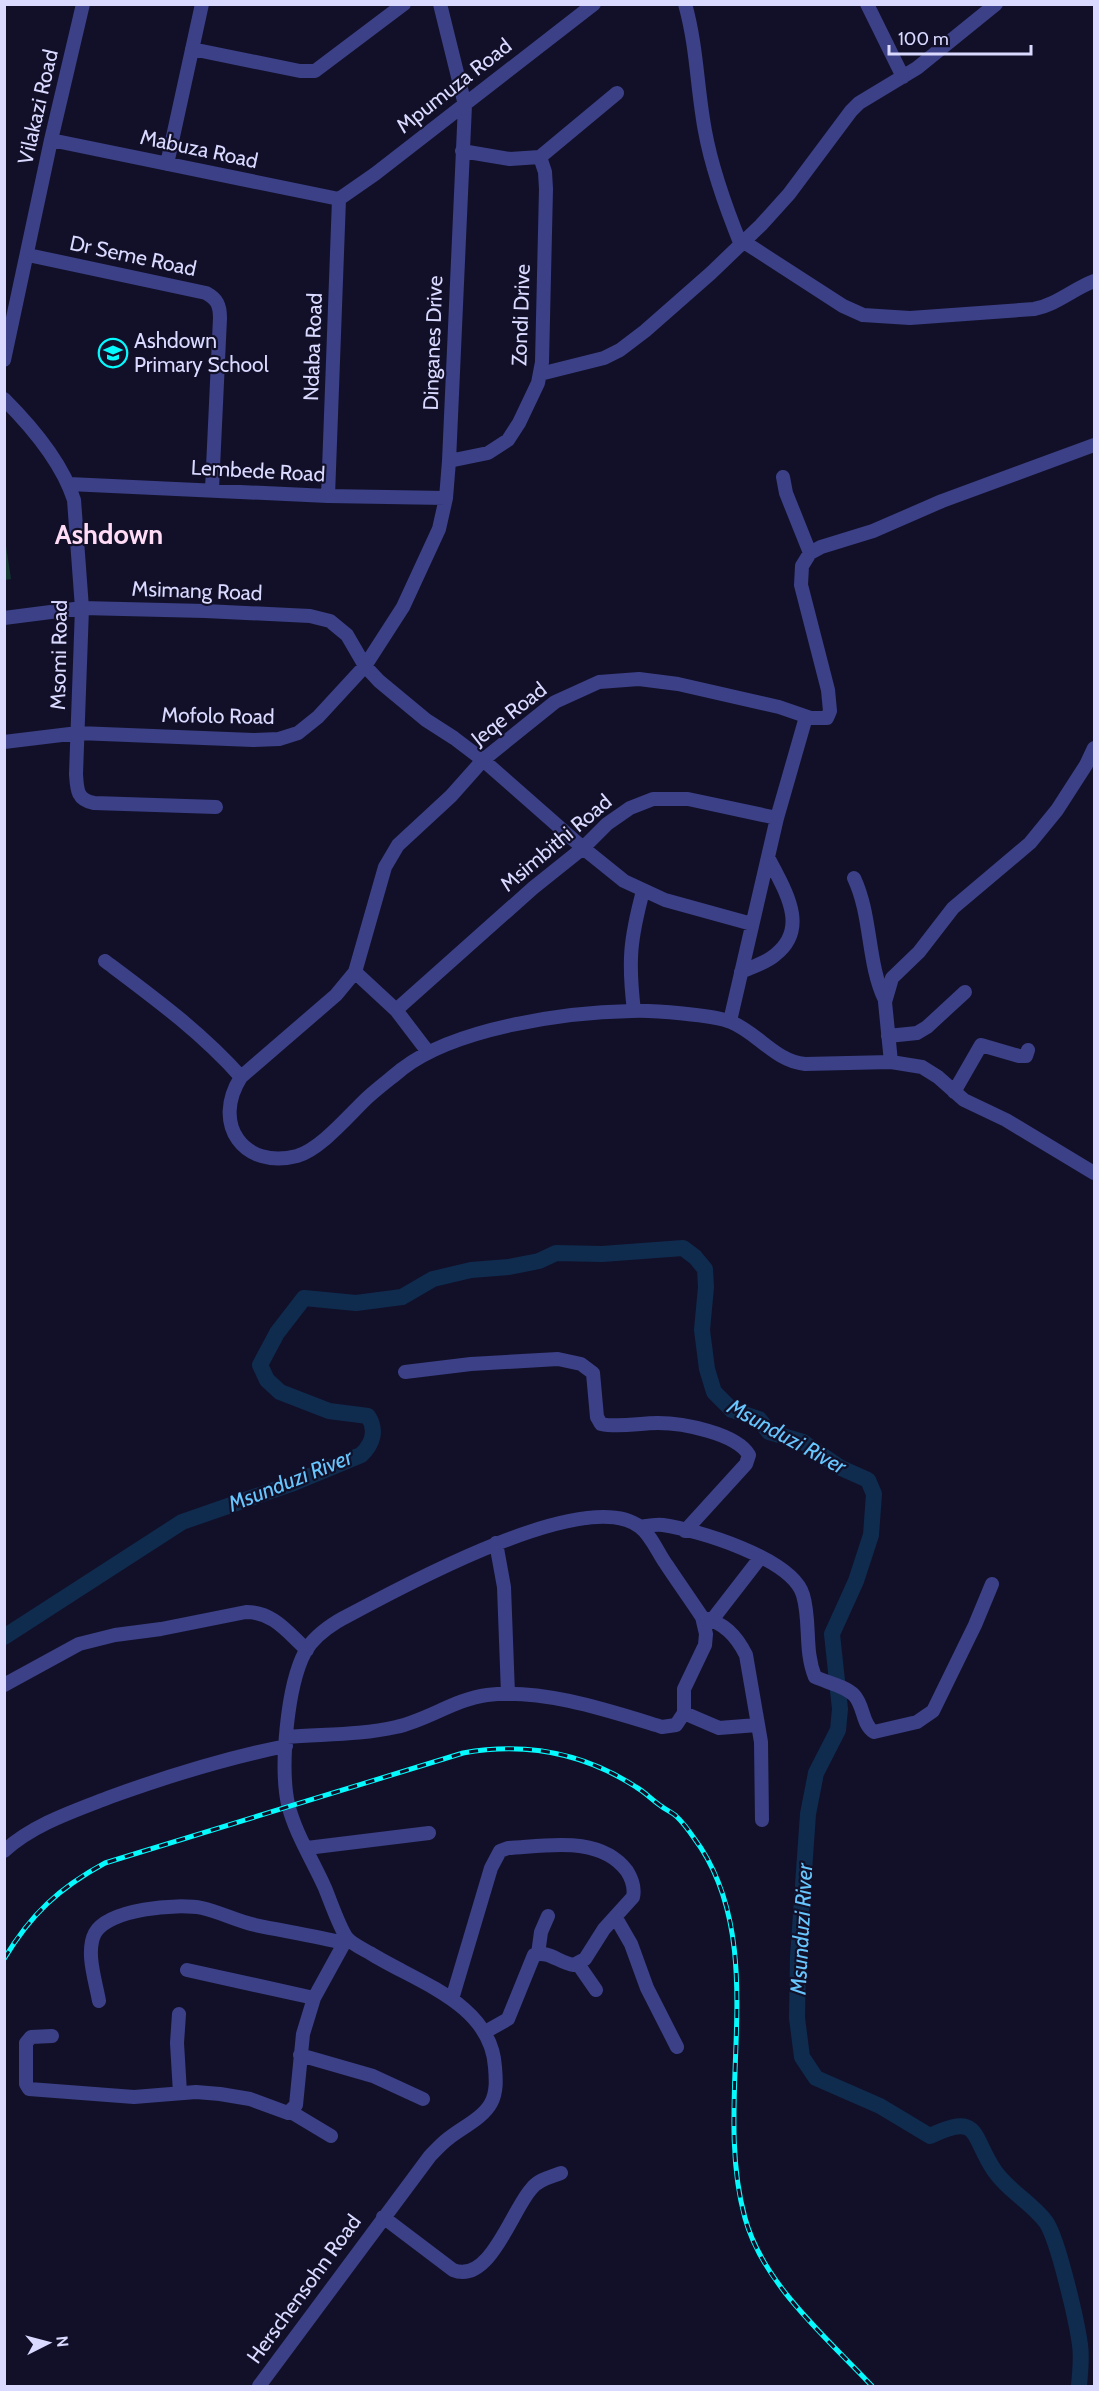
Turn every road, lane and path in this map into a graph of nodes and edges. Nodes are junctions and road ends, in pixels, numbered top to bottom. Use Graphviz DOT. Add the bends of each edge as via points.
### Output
graph roads {
  1 [pos="83,4"];
  2 [pos="202,4"];
  3 [pos="404,4"];
  4 [pos="440,4"];
  5 [pos="594,4"];
  6 [pos="685,4"];
  7 [pos="867,4"];
  8 [pos="996,4"];
  9 [pos="192,49"];
  10 [pos="903,77"];
  11 [pos="617,93"];
  12 [pos="465,105"];
  13 [pos="51,140"];
  14 [pos="462,152"];
  15 [pos="540,157"];
  16 [pos="168,164"];
  17 [pos="339,199"];
  18 [pos="743,243"];
  19 [pos="28,255"];
  20 [pos="1095,281"];
  21 [pos="4,360"];
  22 [pos="540,374"];
  23 [pos="4,399"];
  24 [pos="1095,445"];
  25 [pos="450,461"];
  26 [pos="783,477"];
  27 [pos="69,484"];
  28 [pos="212,489"];
  29 [pos="328,496"];
  30 [pos="446,498"];
  31 [pos="810,553"];
  32 [pos="82,608"];
  33 [pos="4,618"];
  34 [pos="366,666"];
  35 [pos="806,717"];
  36 [pos="78,733"];
  37 [pos="4,741"];
  38 [pos="1095,748"];
  39 [pos="483,760"];
  40 [pos="216,807"];
  41 [pos="777,818"];
  42 [pos="583,848"];
  43 [pos="768,857"];
  44 [pos="854,878"];
  45 [pos="643,891"];
  46 [pos="752,924"];
  47 [pos="105,961"];
  48 [pos="355,972"];
  49 [pos="741,972"];
  50 [pos="965,992"];
  51 [pos="885,1002"];
  52 [pos="396,1010"];
  53 [pos="634,1011"];
  54 [pos="730,1021"];
  55 [pos="888,1036"];
  56 [pos="1028,1050"];
  57 [pos="428,1052"];
  58 [pos="891,1062"];
  59 [pos="241,1077"];
  60 [pos="954,1092"];
  61 [pos="1095,1173"];
  62 [pos="405,1372"];
  63 [pos="640,1527"];
  64 [pos="685,1531"];
  65 [pos="496,1543"];
  66 [pos="760,1558"];
  67 [pos="992,1584"];
  68 [pos="707,1618"];
  69 [pos="307,1650"];
  70 [pos="4,1684"];
  71 [pos="508,1694"];
  72 [pos="684,1713"];
  73 [pos="757,1725"];
  74 [pos="286,1742"];
  75 [pos="762,1820"];
  76 [pos="429,1833"];
  77 [pos="307,1848"];
  78 [pos="4,1851"];
  79 [pos="548,1916"];
  80 [pos="616,1918"];
  81 [pos="346,1940"];
  82 [pos="538,1954"];
  83 [pos="578,1964"];
  84 [pos="187,1970"];
  85 [pos="596,1990"];
  86 [pos="314,1998"];
  87 [pos="452,1999"];
  88 [pos="99,2001"];
  89 [pos="179,2014"];
  90 [pos="485,2032"];
  91 [pos="52,2036"];
  92 [pos="677,2047"];
  93 [pos="300,2055"];
  94 [pos="180,2093"];
  95 [pos="423,2099"];
  96 [pos="291,2112"];
  97 [pos="331,2136"];
  98 [pos="561,2173"];
  99 [pos="383,2217"];
  100 [pos="259,2386"];
  1 -- 13 [label="street, Vilakazi Road"];
  2 -- 9 [label="street"];
  3 -- 9 [label="street" via="315,71"];
  4 -- 12 [label="street, Dinganes Drive"];
  5 -- 12 [label="street, Mpumuza Road"];
  6 -- 18 [label="street" via="705,132 728,211"];
  7 -- 10 [label="street"];
  8 -- 10 [label="street"];
  9 -- 16 [label="street"];
  10 -- 18 [label="street" via="851,111 789,194"];
  11 -- 15 [label="street"];
  12 -- 14 [label="street, Dinganes Drive"];
  12 -- 17 [label="street, Mpumuza Road"];
  13 -- 16 [label="street, Mabuza Road"];
  13 -- 19 [label="street, Vilakazi Road"];
  14 -- 15 [label="street" via="510,159"];
  14 -- 25 [label="street, Dinganes Drive"];
  15 -- 22 [label="street, Zondi Drive" via="546,189"];
  16 -- 17 [label="street, Mabuza Road"];
  17 -- 29 [label="street, Ndaba Road"];
  18 -- 20 [label="street" via="843,306 870,316 910,318 1034,309 1053,304"];
  18 -- 22 [label="street" via="620,350 592,363"];
  19 -- 21 [label="street, Vilakazi Road"];
  19 -- 28 [label="street, Dr Seme Road" via="206,293 218,303"];
  22 -- 25 [label="street, Zondi Drive" via="524,415 508,440 488,453"];
  23 -- 27 [label="street, Msomi Road" via="20,414"];
  24 -- 31 [label="street"];
  25 -- 30 [label="street, Dinganes Drive"];
  26 -- 31 [label="street"];
  27 -- 28 [label="street, Lembede Road"];
  27 -- 32 [label="street, Msomi Road" via="74,500"];
  28 -- 29 [label="street, Lembede Road"];
  29 -- 30 [label="street, Lembede Road"];
  30 -- 34 [label="street, Dinganes Drive" via="439,529 422,568"];
  31 -- 35 [label="street" via="802,566 801,591 830,711 825,719"];
  32 -- 33 [label="street, Msimang Road"];
  32 -- 34 [label="street, Msimang Road" via="323,618 347,635"];
  32 -- 36 [label="street, Msomi Road"];
  34 -- 36 [label="street, Mofolo Road" via="318,717 291,736 253,740"];
  34 -- 39 [label="street, Msimang Road" via="397,697"];
  35 -- 39 [label="street, Jeqe Road" via="678,684 612,680 587,686 555,702"];
  35 -- 41 [label="street"];
  36 -- 37 [label="street, Mofolo Road"];
  36 -- 40 [label="street, Msomi Road" via="77,787 85,802"];
  38 -- 51 [label="street" via="1057,810 1030,843 947,915 919,952 892,978"];
  39 -- 42 [label="street, Msimang Road"];
  39 -- 48 [label="street, Jeqe Road" via="392,853"];
  41 -- 42 [label="street, Msimbithi Road" via="706,801 653,799 620,815"];
  41 -- 43 [label="street"];
  42 -- 45 [label="street, Msimang Road"];
  42 -- 52 [label="street, Msimbithi Road"];
  43 -- 46 [label="street"];
  43 -- 49 [label="street" via="792,907 792,930 775,956"];
  44 -- 51 [label="street"];
  45 -- 46 [label="street, Msimang Road"];
  45 -- 53 [label="street" via="630,947"];
  46 -- 49 [label="street"];
  47 -- 59 [label="street" via="194,1029"];
  48 -- 52 [label="street"];
  48 -- 59 [label="street" via="336,995"];
  49 -- 54 [label="street"];
  50 -- 55 [label="street" via="917,1033"];
  51 -- 55 [label="street"];
  52 -- 57 [label="street"];
  53 -- 54 [label="street"];
  53 -- 57 [label="street" via="529,1022 462,1038"];
  54 -- 58 [label="street" via="792,1062"];
  55 -- 58 [label="street"];
  56 -- 60 [label="street" via="1026,1056 1019,1056 981,1045"];
  57 -- 59 [label="street" via="298,1156 267,1156 236,1138 229,1119 230,1106"];
  58 -- 60 [label="street" via="922,1067"];
  60 -- 61 [label="street"];
  62 -- 64 [label="street" via="471,1364 564,1360 585,1366 593,1373 601,1424 672,1425 711,1432 736,1443 748,1453 747,1462"];
  63 -- 64 [label="street" via="661,1525"];
  63 -- 65 [label="street" via="618,1519 583,1519"];
  63 -- 68 [label="street"];
  64 -- 66 [label="street" via="725,1539"];
  65 -- 69 [label="street" via="338,1621"];
  65 -- 71 [label="street" via="504,1587"];
  66 -- 67 [label="street" via="788,1576 802,1592 814,1677 852,1692 867,1726 874,1732 908,1724 933,1711"];
  66 -- 68 [label="street"];
  68 -- 72 [label="street" via="705,1646 686,1683"];
  68 -- 73 [label="street" via="730,1631 746,1655"];
  69 -- 70 [label="street" via="270,1617 246,1612 80,1644"];
  69 -- 74 [label="street" via="298,1669"];
  71 -- 72 [label="street" via="584,1705 662,1727 676,1725"];
  71 -- 74 [label="street" via="472,1698 398,1727"];
  72 -- 73 [label="street" via="719,1728"];
  73 -- 75 [label="street"];
  74 -- 77 [label="street" via="289,1806"];
  74 -- 78 [label="street" via="199,1766 69,1813 27,1833"];
  76 -- 77 [label="street"];
  77 -- 81 [label="street"];
  79 -- 82 [label="street"];
  80 -- 83 [label="street"];
  80 -- 87 [label="street" via="633,1897 634,1887 626,1869 608,1855 581,1846 500,1851 491,1868"];
  80 -- 92 [label="street"];
  81 -- 86 [label="street"];
  81 -- 87 [label="street"];
  81 -- 88 [label="street" via="252,1924 202,1908 139,1911 104,1923 94,1935 92,1963"];
  82 -- 83 [label="street"];
  82 -- 90 [label="street" via="529,1964 508,2019"];
  83 -- 85 [label="street"];
  84 -- 86 [label="street"];
  86 -- 93 [label="street"];
  87 -- 90 [label="street"];
  89 -- 94 [label="street"];
  90 -- 99 [label="street, Herschensohn Road" via="495,2060 491,2103 430,2156"];
  91 -- 94 [label="street" via="31,2037 26,2043 29,2089 134,2097"];
  93 -- 95 [label="street" via="373,2076"];
  93 -- 96 [label="street" via="296,2105"];
  94 -- 96 [label="street" via="250,2099"];
  96 -- 97 [label="street"];
  98 -- 99 [label="street, Herschensohn Road" via="530,2189 496,2247 470,2272 453,2270"];
  99 -- 100 [label="street, Herschensohn Road"];
}
